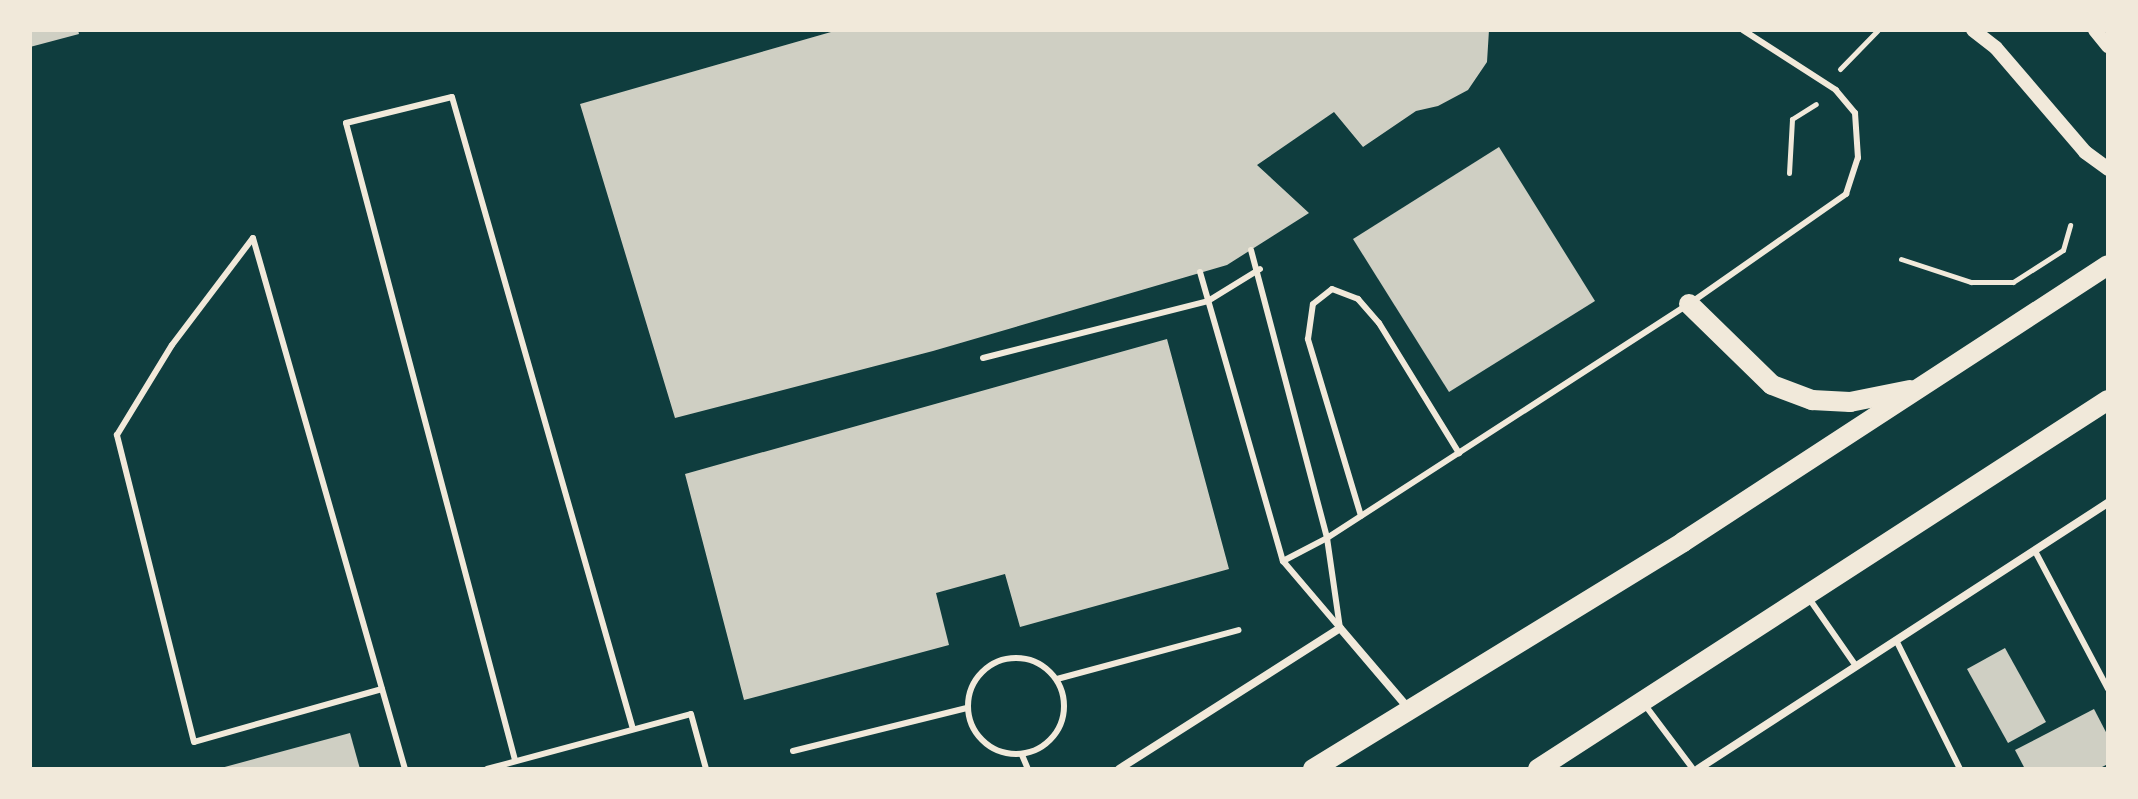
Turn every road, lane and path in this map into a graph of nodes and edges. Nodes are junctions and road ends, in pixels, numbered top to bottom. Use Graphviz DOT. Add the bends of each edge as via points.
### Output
graph roads {
  1 [pos="1743,30"];
  2 [pos="1973,30"];
  3 [pos="2095,30"];
  4 [pos="2108,46"];
  5 [pos="2108,169"];
  6 [pos="2070,225"];
  7 [pos="1251,250"];
  8 [pos="1901,259"];
  9 [pos="2108,265"];
  10 [pos="1260,269"];
  11 [pos="1200,272"];
  12 [pos="1208,301"];
  13 [pos="1689,304"];
  14 [pos="983,358"];
  15 [pos="1922,388"];
  16 [pos="2108,400"];
  17 [pos="1459,453"];
  18 [pos="2108,503"];
  19 [pos="1361,516"];
  20 [pos="1327,538"];
  21 [pos="2035,551"];
  22 [pos="1283,561"];
  23 [pos="1807,596"];
  24 [pos="1340,628"];
  25 [pos="1238,630"];
  26 [pos="1896,640"];
  27 [pos="1856,666"];
  28 [pos="1057,679"];
  29 [pos="382,689"];
  30 [pos="2108,689"];
  31 [pos="1643,702"];
  32 [pos="967,708"];
  33 [pos="1410,711"];
  34 [pos="633,729"];
  35 [pos="793,751"];
  36 [pos="1022,755"];
  37 [pos="515,760"];
  38 [pos="405,769"];
  39 [pos="487,769"];
  40 [pos="706,769"];
  41 [pos="1028,769"];
  42 [pos="1119,769"];
  43 [pos="1313,769"];
  44 [pos="1538,769"];
  45 [pos="1696,769"];
  46 [pos="1960,769"];
  1 -- 13 [label="lane" via="1836,90 1855,113 1858,158 1846,194"];
  2 -- 5 [label="street" via="1996,48 2085,152"];
  3 -- 4 [label="street"];
  6 -- 8 [label="path" via="2063,250 2013,282 1971,282"];
  7 -- 10 [label="lane"];
  9 -- 15 [label="main road"];
  10 -- 12 [label="lane"];
  10 -- 20 [label="lane"];
  11 -- 12 [label="lane"];
  12 -- 14 [label="lane"];
  12 -- 22 [label="lane"];
  13 -- 15 [label="main road" via="1772,385 1812,400 1850,402"];
  13 -- 17 [label="lane"];
  15 -- 33 [label="main road"];
  16 -- 23 [label="main road"];
  17 -- 19 [label="lane"];
  17 -- 19 [label="lane" via="1379,323 1358,299 1332,289 1313,304 1308,339"];
  18 -- 21 [label="street"];
  19 -- 20 [label="lane"];
  20 -- 22 [label="lane"];
  20 -- 24 [label="lane"];
  21 -- 26 [label="street"];
  21 -- 30 [label="lane"];
  22 -- 24 [label="lane"];
  23 -- 27 [label="lane"];
  23 -- 31 [label="main road"];
  24 -- 33 [label="street"];
  24 -- 42 [label="street"];
  25 -- 28 [label="lane"];
  26 -- 27 [label="street"];
  26 -- 46 [label="lane"];
  27 -- 45 [label="street"];
  28 -- 32 [label="lane" via="1033,661 1002,660 976,678"];
  28 -- 36 [label="lane" via="1063,695 1060,727 1051,740"];
  29 -- 29 [label="lane" via="284,343 253,238 172,345 117,435 194,742"];
  29 -- 38 [label="lane"];
  31 -- 44 [label="main road"];
  31 -- 45 [label="lane"];
  32 -- 35 [label="lane"];
  32 -- 36 [label="lane" via="978,738 998,751"];
  33 -- 43 [label="main road"];
  34 -- 37 [label="lane"];
  34 -- 37 [label="lane" via="452,97 346,123"];
  34 -- 40 [label="lane" via="691,714"];
  36 -- 41 [label="lane"];
  37 -- 39 [label="lane"];
}
